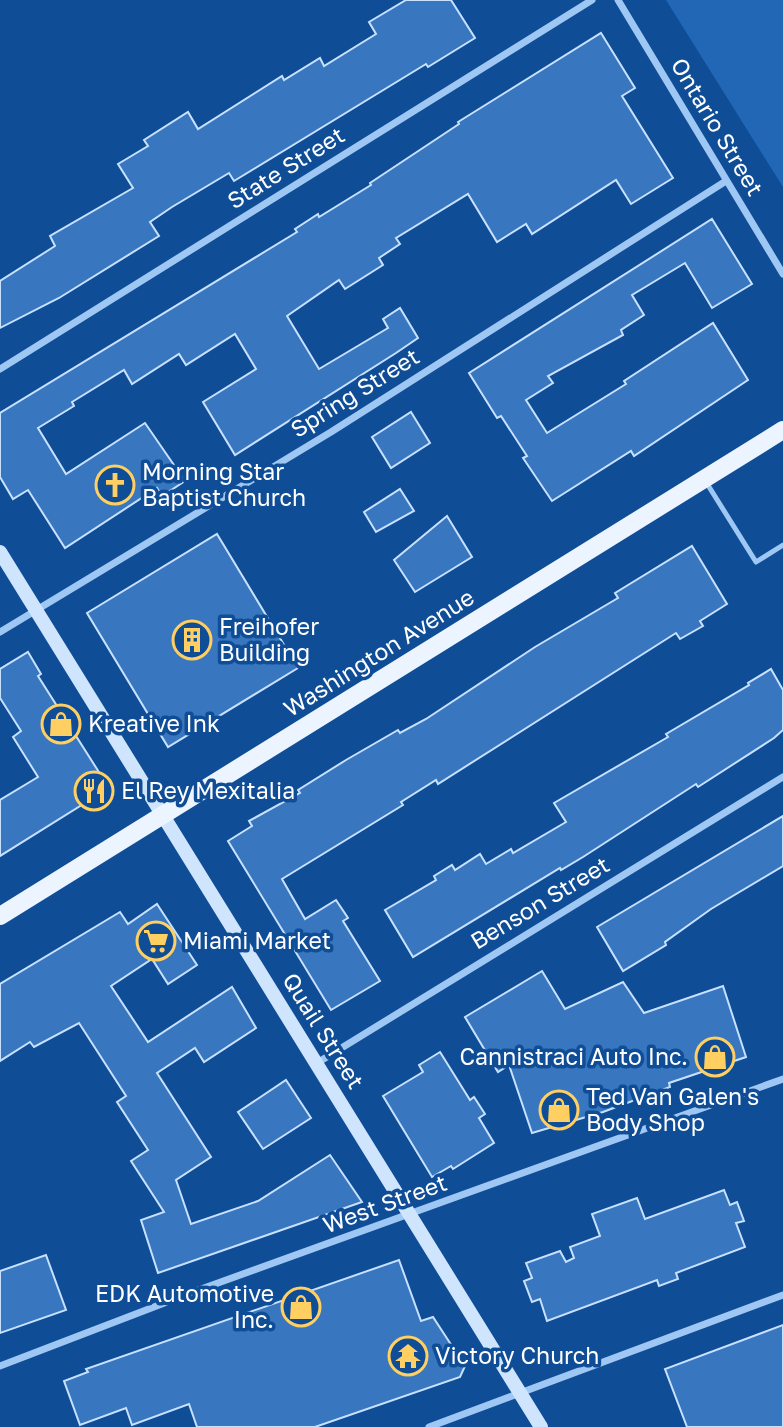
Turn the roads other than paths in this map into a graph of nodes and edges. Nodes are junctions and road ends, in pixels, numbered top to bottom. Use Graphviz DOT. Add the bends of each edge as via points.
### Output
graph roads {
  1 [pos="592,0"];
  2 [pos="618,0"];
  3 [pos="726,181"];
  4 [pos="783,274"];
  5 [pos="0,369"];
  6 [pos="783,430"];
  7 [pos="704,479"];
  8 [pos="783,545"];
  9 [pos="0,552"];
  10 [pos="36,609"];
  11 [pos="0,632"];
  12 [pos="783,776"];
  13 [pos="163,816"];
  14 [pos="0,916"];
  15 [pos="317,1063"];
  16 [pos="783,1079"];
  17 [pos="410,1215"];
  18 [pos="783,1295"];
  19 [pos="0,1366"];
  20 [pos="520,1392"];
  21 [pos="429,1427"];
  22 [pos="541,1427"];
  1 -- 5 [label="street, State Street"];
  2 -- 3 [label="street, Ontario Street"];
  3 -- 4 [label="street, Ontario Street"];
  3 -- 10 [label="street, Spring Street" via="331,432"];
  6 -- 7 [label="main road, Washington Avenue"];
  7 -- 8 [label="lane" via="756,562"];
  7 -- 13 [label="main road, Washington Avenue"];
  9 -- 10 [label="street, Quail Street"];
  10 -- 11 [label="street, Spring Street"];
  10 -- 13 [label="street, Quail Street"];
  12 -- 15 [label="street, Benson Street"];
  13 -- 14 [label="main road, Washington Avenue"];
  13 -- 15 [label="street, Quail Street"];
  15 -- 17 [label="street, Quail Street"];
  16 -- 17 [label="street, West Street"];
  17 -- 19 [label="street, West Street"];
  17 -- 20 [label="street, Quail Street"];
  18 -- 20 [label="street"];
  20 -- 21 [label="street"];
  20 -- 22 [label="street, Quail Street"];
}
